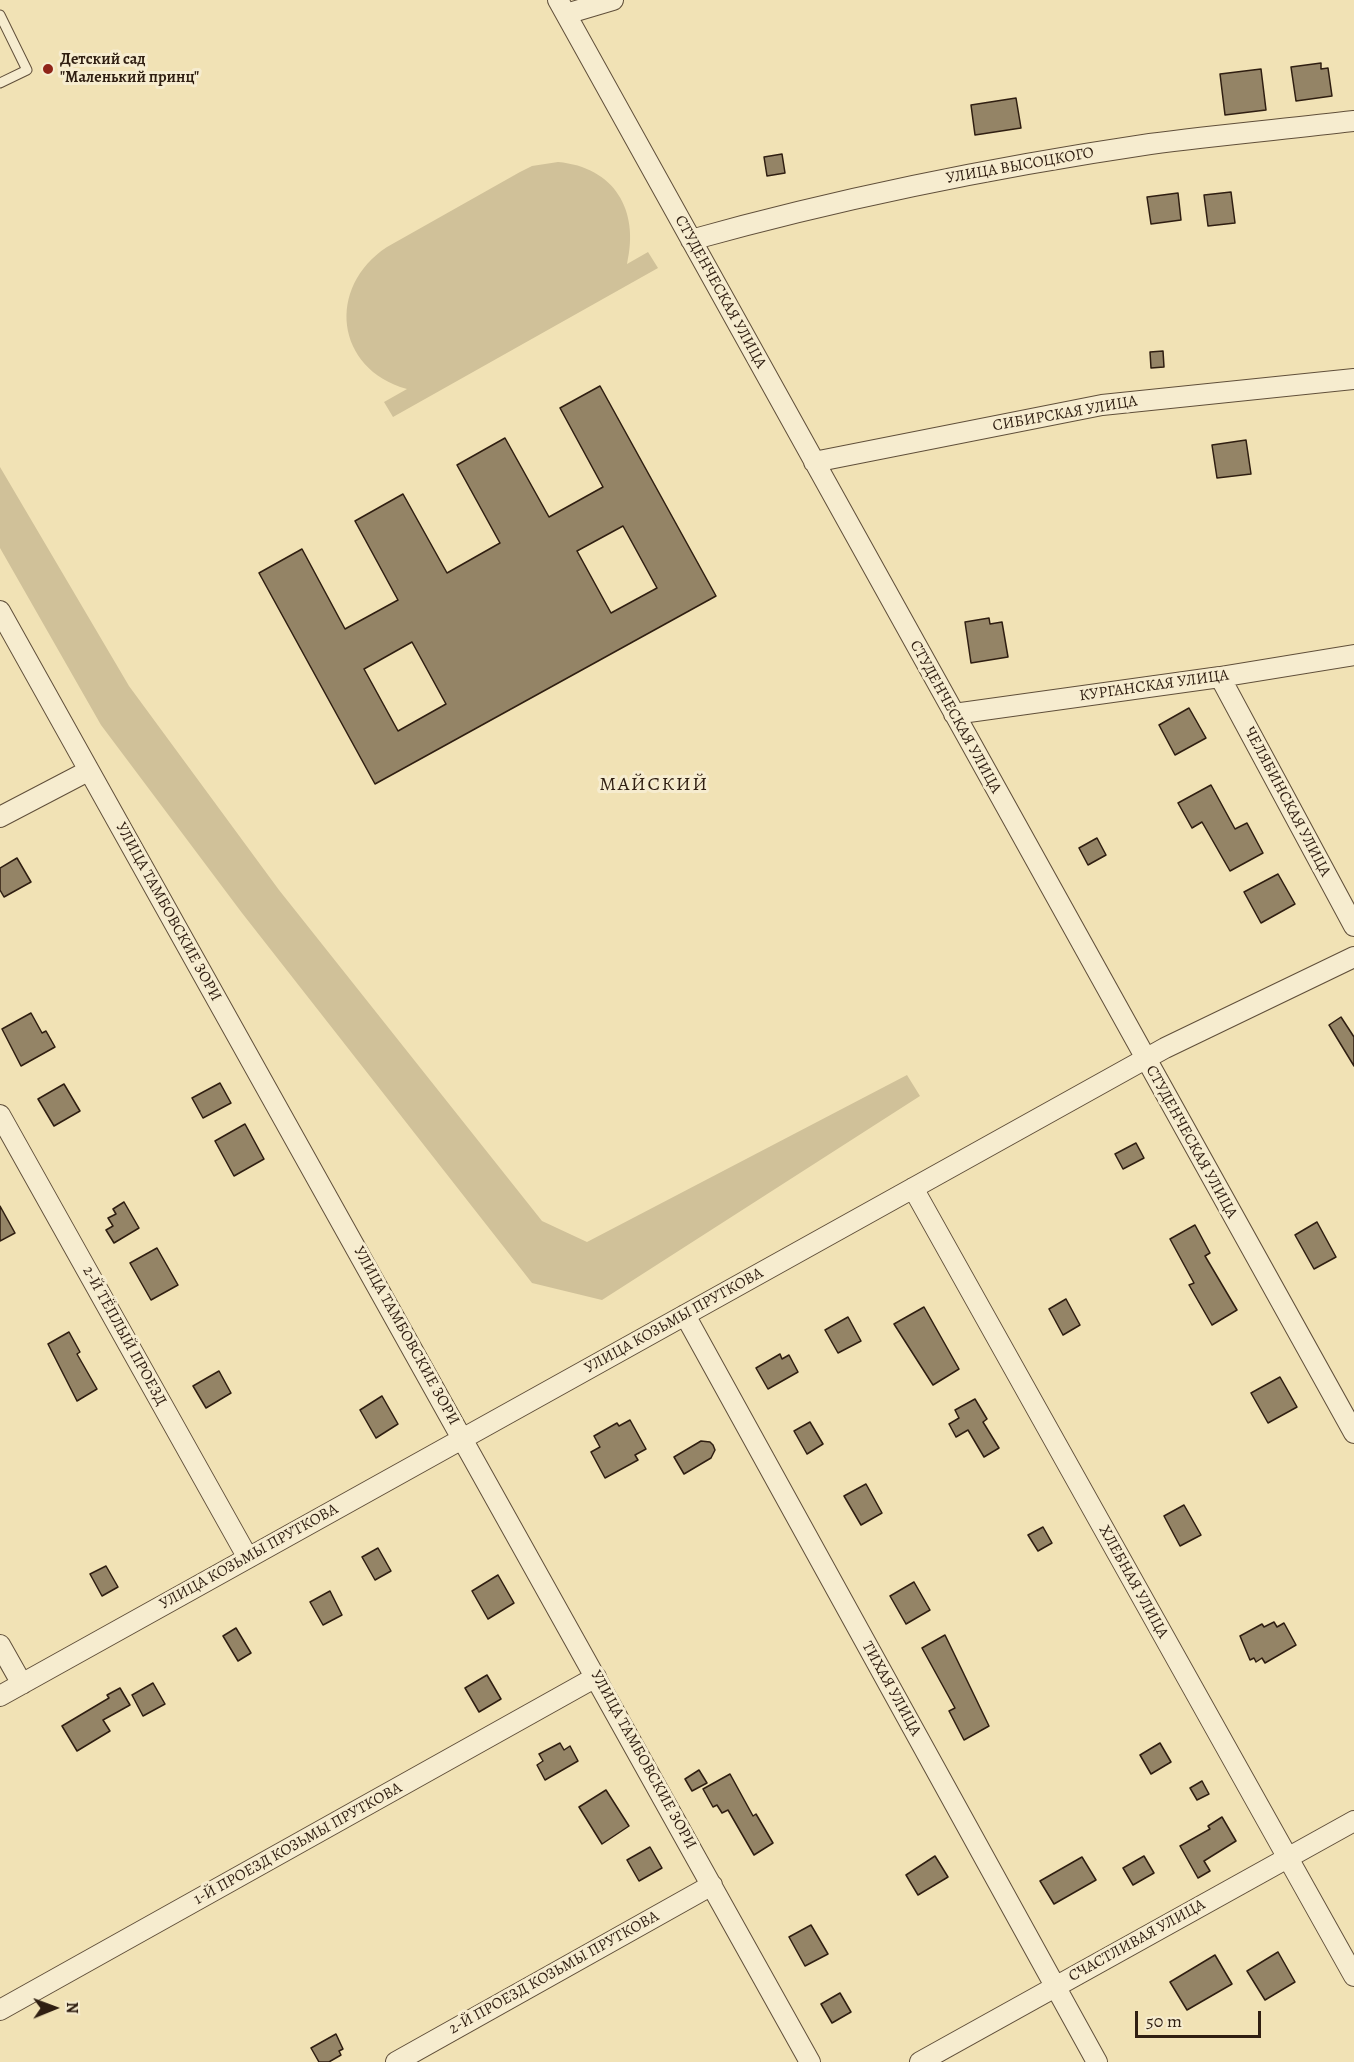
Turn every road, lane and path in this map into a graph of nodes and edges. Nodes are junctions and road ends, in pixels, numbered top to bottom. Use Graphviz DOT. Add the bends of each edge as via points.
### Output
graph roads {
  1 [pos="613,0"];
  2 [pos="562,7"];
  3 [pos="0,15"];
  4 [pos="0,83"];
  5 [pos="1354,121"];
  6 [pos="691,240"];
  7 [pos="1354,379"];
  8 [pos="814,462"];
  9 [pos="0,611"];
  10 [pos="1354,655"];
  11 [pos="1220,677"];
  12 [pos="954,714"];
  13 [pos="88,771"];
  14 [pos="0,817"];
  15 [pos="1354,927"];
  16 [pos="1354,957"];
  17 [pos="1145,1059"];
  18 [pos="0,1115"];
  19 [pos="913,1188"];
  20 [pos="685,1315"];
  21 [pos="1354,1433"];
  22 [pos="463,1438"];
  23 [pos="248,1558"];
  24 [pos="0,1645"];
  25 [pos="596,1677"];
  26 [pos="22,1684"];
  27 [pos="0,1696"];
  28 [pos="1354,1821"];
  29 [pos="1288,1858"];
  30 [pos="712,1885"];
  31 [pos="1354,1976"];
  32 [pos="1055,1987"];
  33 [pos="0,2010"];
  34 [pos="396,2062"];
  35 [pos="810,2062"];
  36 [pos="920,2062"];
  37 [pos="1097,2062"];
  1 -- 2 [label="street"];
  2 -- 6 [label="street, СТУДЕНЧЕСКАЯ УЛИЦА"];
  3 -- 4 [label="lane" via="27,70"];
  5 -- 6 [label="street, УЛИЦА ВЫСОЦКОГО" via="1151,144 947,178"];
  6 -- 8 [label="street, СТУДЕНЧЕСКАЯ УЛИЦА"];
  7 -- 8 [label="street, СИБИРСКАЯ УЛИЦА" via="1102,405"];
  8 -- 12 [label="street, СТУДЕНЧЕСКАЯ УЛИЦА"];
  9 -- 13 [label="street, УЛИЦА ТАМБОВСКИЕ ЗОРИ"];
  10 -- 11 [label="street, КУРГАНСКАЯ УЛИЦА"];
  11 -- 12 [label="street, КУРГАНСКАЯ УЛИЦА"];
  11 -- 15 [label="street, ЧЕЛЯБИНСКАЯ УЛИЦА"];
  12 -- 17 [label="street, СТУДЕНЧЕСКАЯ УЛИЦА"];
  13 -- 14 [label="street"];
  13 -- 22 [label="street, УЛИЦА ТАМБОВСКИЕ ЗОРИ"];
  16 -- 17 [label="street, УЛИЦА КОЗЬМЫ ПРУТКОВА"];
  17 -- 19 [label="street, УЛИЦА КОЗЬМЫ ПРУТКОВА"];
  17 -- 21 [label="street, СТУДЕНЧЕСКАЯ УЛИЦА"];
  18 -- 23 [label="street, 2-Й ТЁПЛЫЙ ПРОЕЗД"];
  19 -- 20 [label="street, УЛИЦА КОЗЬМЫ ПРУТКОВА"];
  19 -- 29 [label="street, ХЛЕБНАЯ УЛИЦА"];
  20 -- 22 [label="street, УЛИЦА КОЗЬМЫ ПРУТКОВА"];
  20 -- 32 [label="street, ТИХАЯ УЛИЦА"];
  22 -- 23 [label="street, УЛИЦА КОЗЬМЫ ПРУТКОВА"];
  22 -- 25 [label="street, УЛИЦА ТАМБОВСКИЕ ЗОРИ"];
  23 -- 26 [label="street, УЛИЦА КОЗЬМЫ ПРУТКОВА"];
  24 -- 26 [label="street"];
  25 -- 30 [label="street, УЛИЦА ТАМБОВСКИЕ ЗОРИ"];
  25 -- 33 [label="street, 1-Й ПРОЕЗД КОЗЬМЫ ПРУТКОВА"];
  26 -- 27 [label="street, УЛИЦА КОЗЬМЫ ПРУТКОВА"];
  28 -- 29 [label="street, СЧАСТЛИВАЯ УЛИЦА"];
  29 -- 31 [label="street, ХЛЕБНАЯ УЛИЦА"];
  29 -- 32 [label="street, СЧАСТЛИВАЯ УЛИЦА"];
  30 -- 34 [label="street, 2-Й ПРОЕЗД КОЗЬМЫ ПРУТКОВА"];
  30 -- 35 [label="street, УЛИЦА ТАМБОВСКИЕ ЗОРИ"];
  32 -- 36 [label="street, СЧАСТЛИВАЯ УЛИЦА"];
  32 -- 37 [label="street, ТИХАЯ УЛИЦА"];
}
